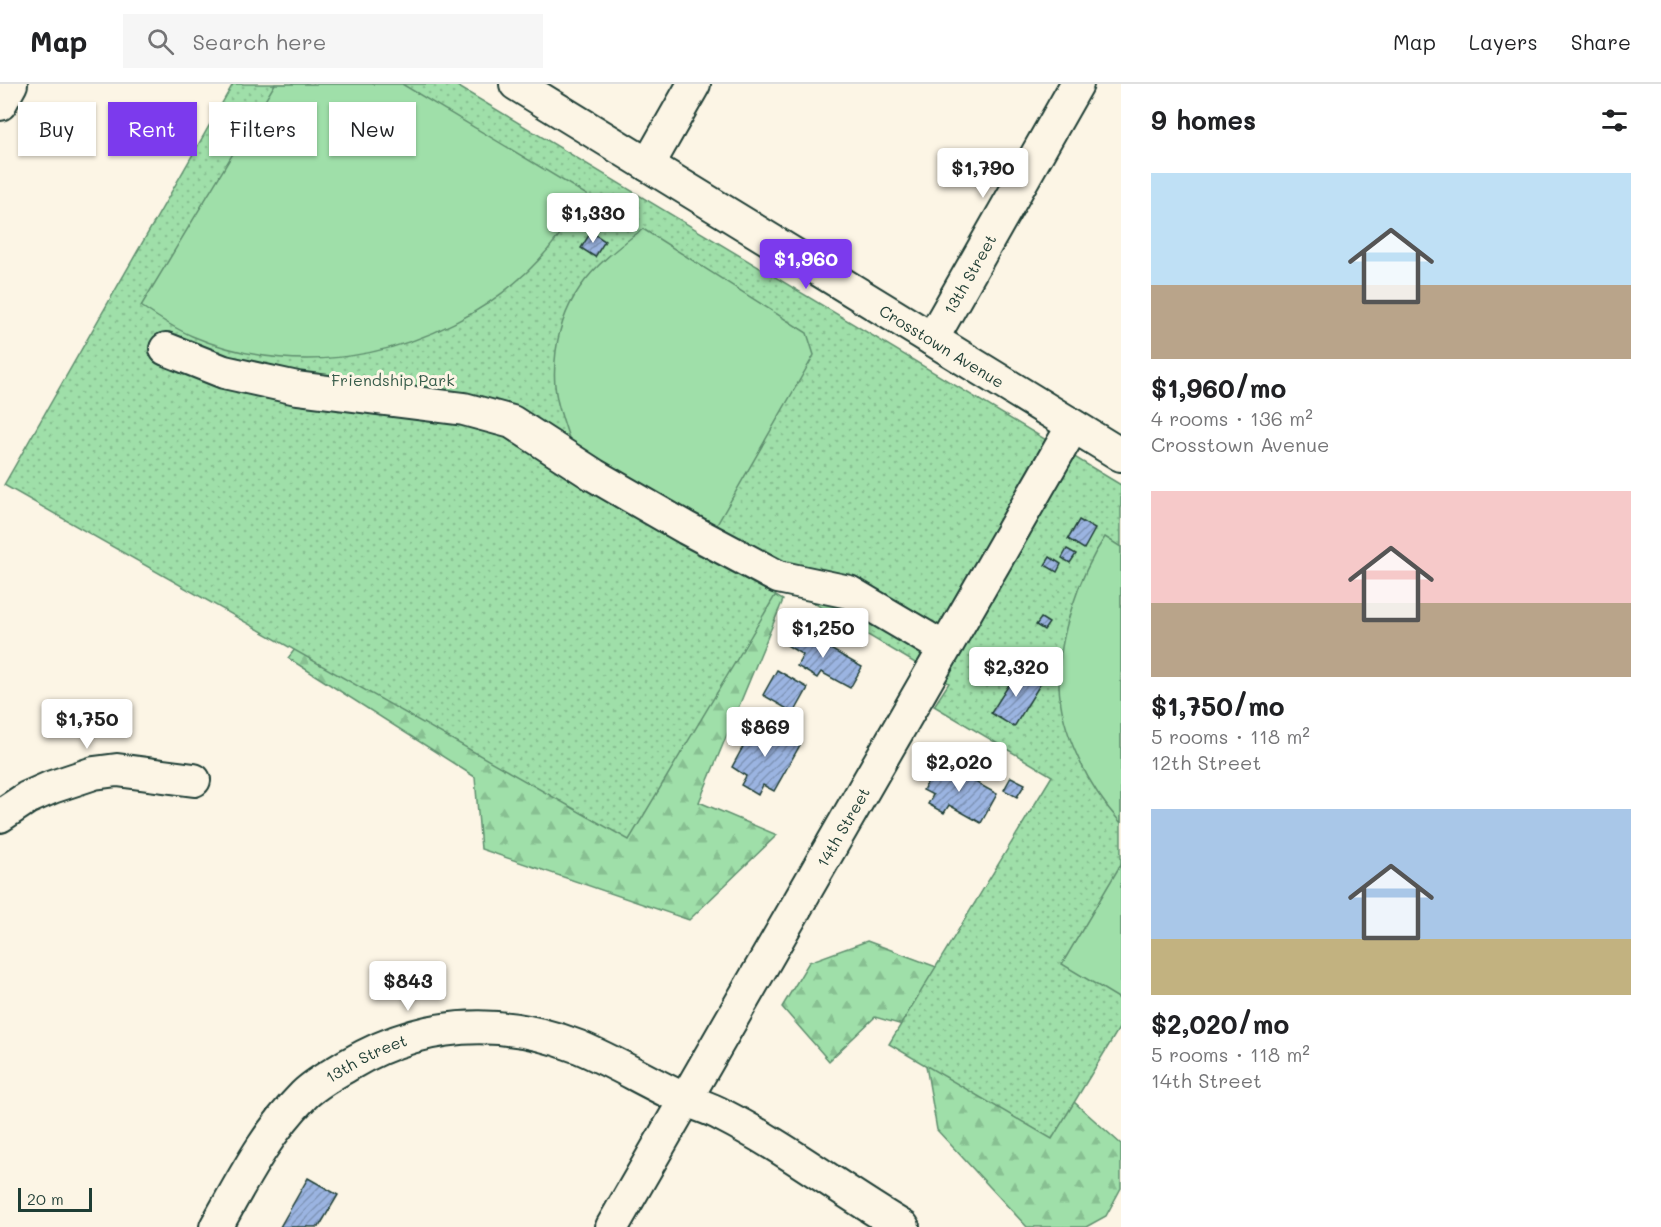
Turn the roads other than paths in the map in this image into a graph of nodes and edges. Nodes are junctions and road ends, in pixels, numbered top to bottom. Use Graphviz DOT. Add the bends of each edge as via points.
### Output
graph roads {
  1 [pos="11,84"];
  2 [pos="516,84"];
  3 [pos="694,84"];
  4 [pos="1077,84"];
  5 [pos="0,104"];
  6 [pos="648,165"];
  7 [pos="932,339"];
  8 [pos="166,349"];
  9 [pos="1073,426"];
  10 [pos="1121,455"];
  11 [pos="944,648"];
  12 [pos="194,780"];
  13 [pos="0,816"];
  14 [pos="685,1100"];
  15 [pos="216,1227"];
  16 [pos="612,1227"];
  17 [pos="903,1227"];
  1 -- 5 [label="street"];
  2 -- 6 [label="street, Crosstown Avenue"];
  3 -- 6 [label="street"];
  4 -- 7 [label="street, 13th Street"];
  6 -- 7 [label="street, Crosstown Avenue"];
  7 -- 9 [label="street, Crosstown Avenue"];
  8 -- 11 [label="street" via="224,372 297,388 464,409 512,422 614,487 767,572 849,592"];
  9 -- 10 [label="street, Crosstown Avenue"];
  9 -- 11 [label="street, 14th Street"];
  11 -- 14 [label="street, 14th Street"];
  12 -- 13 [label="street" via="117,770 94,773 27,798"];
  14 -- 15 [label="street, 13th Street" via="578,1047 533,1033 484,1026 404,1038 371,1051 305,1094 270,1135"];
  14 -- 16 [label="street, 14th Street"];
  14 -- 17 [label="street, 13th Street" via="721,1114"];
}
